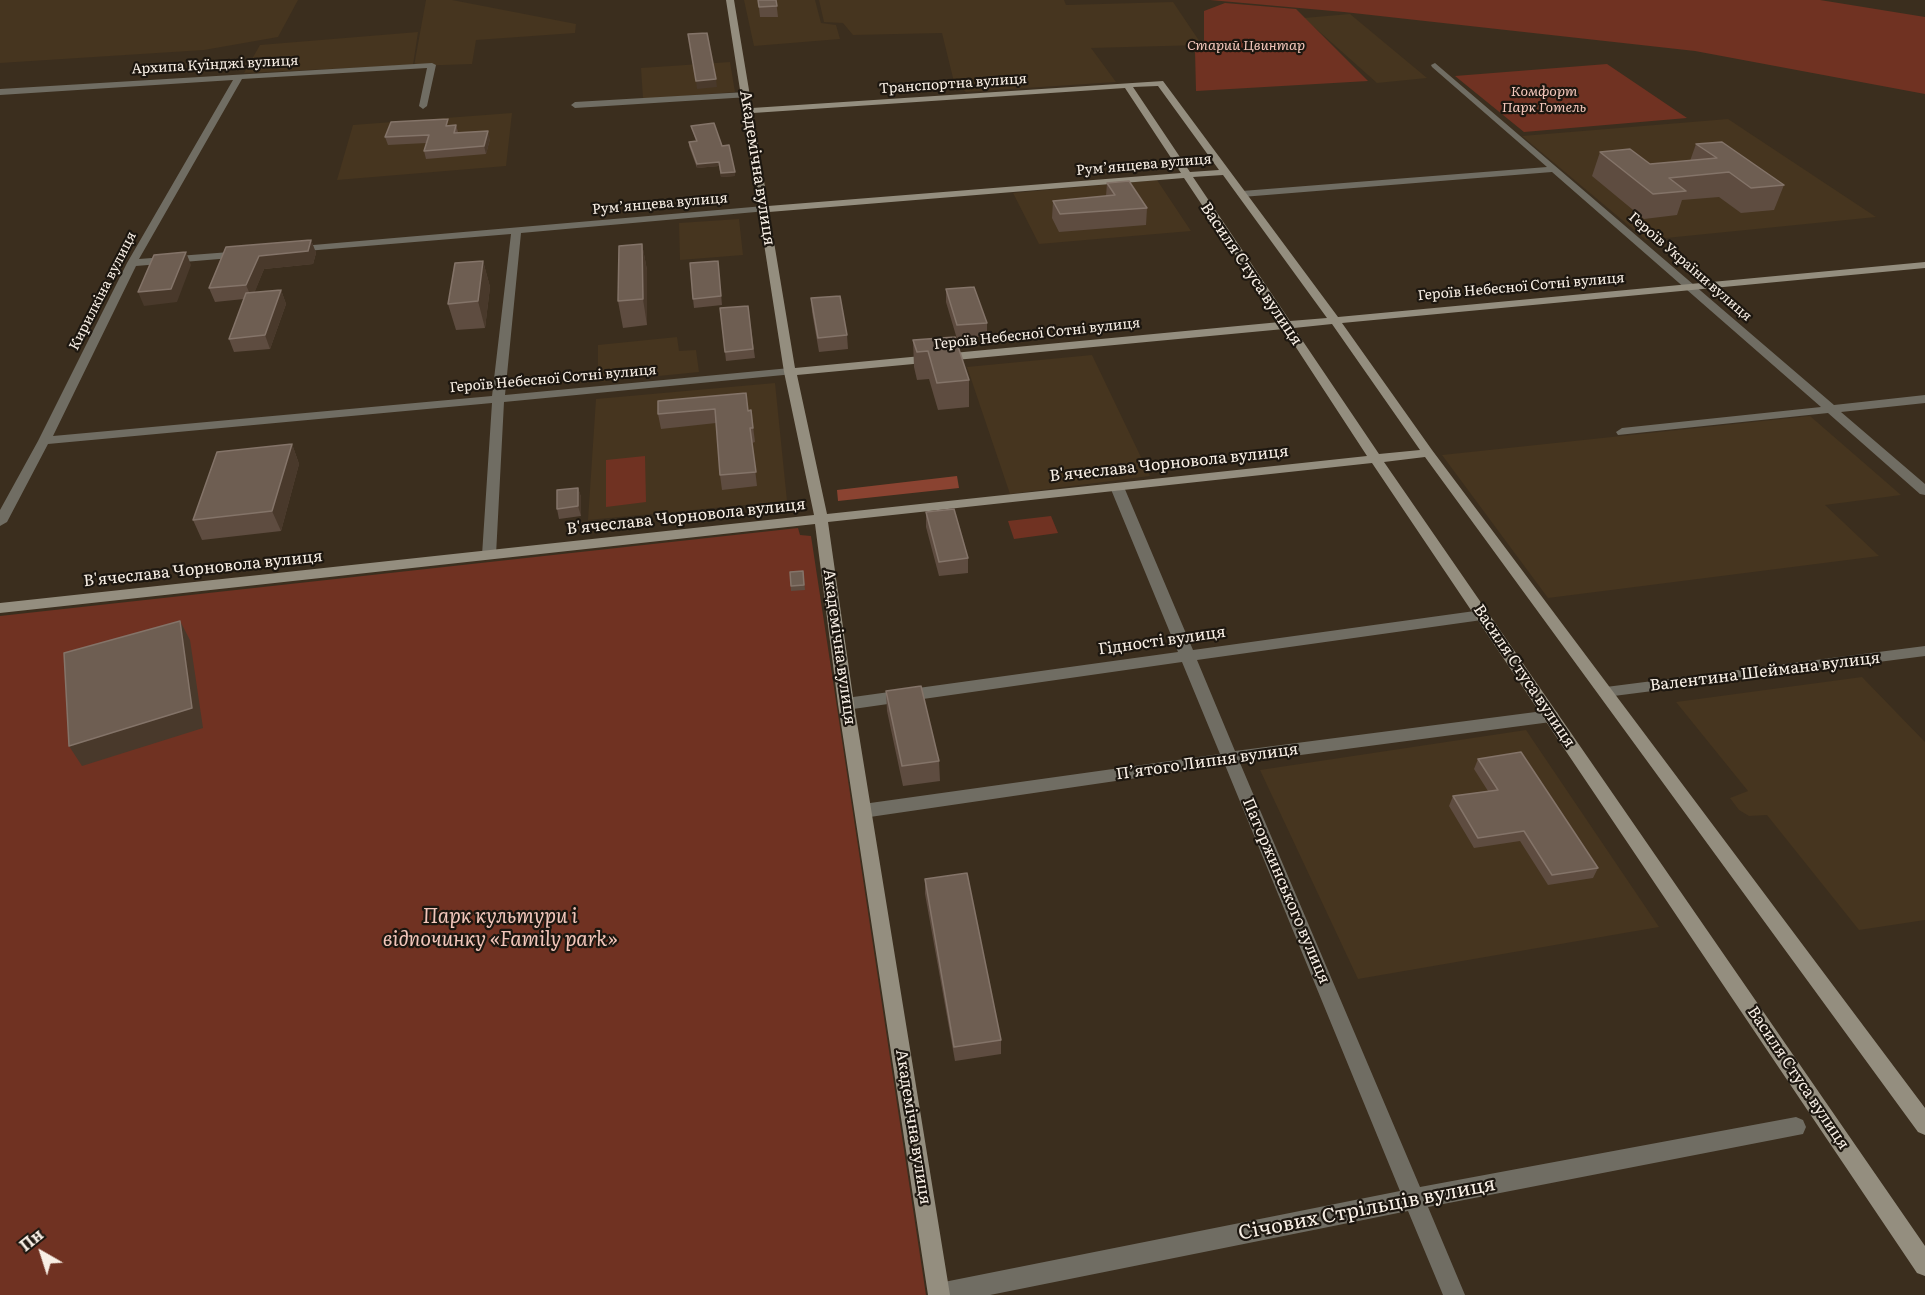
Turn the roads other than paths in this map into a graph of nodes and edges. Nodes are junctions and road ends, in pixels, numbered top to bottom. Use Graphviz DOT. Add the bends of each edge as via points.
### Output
graph roads {
  1 [pos="730,0"];
  2 [pos="1435,65"];
  3 [pos="239,77"];
  4 [pos="1126,85"];
  5 [pos="0,92"];
  6 [pos="746,95"];
  7 [pos="574,105"];
  8 [pos="423,106"];
  9 [pos="748,111"];
  10 [pos="1555,169"];
  11 [pos="1226,172"];
  12 [pos="1185,175"];
  13 [pos="1242,194"];
  14 [pos="764,209"];
  15 [pos="516,230"];
  16 [pos="287,250"];
  17 [pos="252,253"];
  18 [pos="132,263"];
  19 [pos="1925,265"];
  20 [pos="1690,286"];
  21 [pos="1334,320"];
  22 [pos="1286,325"];
  23 [pos="790,372"];
  24 [pos="1925,399"];
  25 [pos="498,400"];
  26 [pos="1832,410"];
  27 [pos="1622,432"];
  28 [pos="44,441"];
  29 [pos="1428,453"];
  30 [pos="1376,459"];
  31 [pos="1117,487"];
  32 [pos="1925,491"];
  33 [pos="821,519"];
  34 [pos="0,522"];
  35 [pos="489,555"];
  36 [pos="0,608"];
  37 [pos="1482,615"];
  38 [pos="1925,651"];
  39 [pos="1188,655"];
  40 [pos="1606,692"];
  41 [pos="846,704"];
  42 [pos="1551,716"];
  43 [pos="1231,758"];
  44 [pos="863,811"];
  45 [pos="1925,1125"];
  46 [pos="1796,1127"];
  47 [pos="1414,1199"];
  48 [pos="1925,1265"];
  49 [pos="939,1294"];
  50 [pos="1454,1295"];
  1 -- 6 [label="street, Академічна вулиця"];
  2 -- 10 [label="street, Героїв України вулиця"];
  3 -- 5 [label="street, Архипа Куїнджі вулиця"];
  3 -- 8 [label="street, Архипа Куїнджі вулиця" via="432,65"];
  3 -- 18 [label="street, Кирилкіна вулиця"];
  4 -- 9 [label="street, Транспортна вулиця"];
  4 -- 11 [label="street, Транспортна вулиця" via="1160,83"];
  4 -- 12 [label="street, Василя Стуса вулиця"];
  6 -- 7 [label="street"];
  6 -- 9 [label="street, Академічна вулиця"];
  9 -- 14 [label="street, Академічна вулиця"];
  10 -- 13 [label="street"];
  10 -- 20 [label="street, Героїв України вулиця"];
  11 -- 12 [label="street, Рум’янцева вулиця"];
  11 -- 13 [label="street"];
  12 -- 14 [label="street, Рум’янцева вулиця"];
  12 -- 22 [label="street, Василя Стуса вулиця"];
  13 -- 21 [label="street"];
  14 -- 15 [label="street, Рум’янцева вулиця"];
  14 -- 23 [label="street, Академічна вулиця"];
  15 -- 16 [label="street, Рум’янцева вулиця"];
  15 -- 25 [label="street"];
  17 -- 18 [label="street"];
  18 -- 28 [label="street, Кирилкіна вулиця"];
  19 -- 20 [label="street, Героїв Небесної Сотні вулиця"];
  20 -- 21 [label="street, Героїв Небесної Сотні вулиця"];
  20 -- 26 [label="street, Героїв України вулиця"];
  21 -- 22 [label="street, Героїв Небесної Сотні вулиця"];
  21 -- 29 [label="street"];
  22 -- 23 [label="street, Героїв Небесної Сотні вулиця"];
  22 -- 30 [label="street, Василя Стуса вулиця"];
  23 -- 25 [label="street, Героїв Небесної Сотні вулиця"];
  23 -- 33 [label="street, Академічна вулиця"];
  24 -- 26 [label="street"];
  25 -- 28 [label="street, Героїв Небесної Сотні вулиця"];
  25 -- 35 [label="street"];
  26 -- 27 [label="street"];
  26 -- 32 [label="street, Героїв України вулиця"];
  28 -- 34 [label="street, Кирилкіна вулиця"];
  29 -- 30 [label="street, В'ячеслава Чорновола вулиця"];
  29 -- 40 [label="street"];
  30 -- 31 [label="street, В'ячеслава Чорновола вулиця"];
  30 -- 37 [label="street, Василя Стуса вулиця"];
  31 -- 33 [label="street, В'ячеслава Чорновола вулиця"];
  31 -- 39 [label="street, Паторжинського вулиця"];
  33 -- 35 [label="street, В'ячеслава Чорновола вулиця"];
  33 -- 41 [label="street, Академічна вулиця"];
  35 -- 36 [label="street, В'ячеслава Чорновола вулиця"];
  37 -- 39 [label="street, Гідності вулиця"];
  37 -- 42 [label="street, Василя Стуса вулиця"];
  38 -- 40 [label="street, Валентина Шеймана вулиця"];
  39 -- 41 [label="street, Гідності вулиця"];
  39 -- 43 [label="street, Паторжинського вулиця"];
  40 -- 45 [label="street"];
  41 -- 44 [label="street, Академічна вулиця"];
  42 -- 43 [label="street, П’ятого Липня вулиця"];
  42 -- 48 [label="street, Василя Стуса вулиця"];
  43 -- 44 [label="street, П’ятого Липня вулиця"];
  43 -- 47 [label="street, Паторжинського вулиця"];
  44 -- 49 [label="street, Академічна вулиця"];
  46 -- 47 [label="street, Січових Стрільців вулиця"];
  47 -- 49 [label="street, Січових Стрільців вулиця"];
  47 -- 50 [label="street, Паторжинського вулиця"];
}
